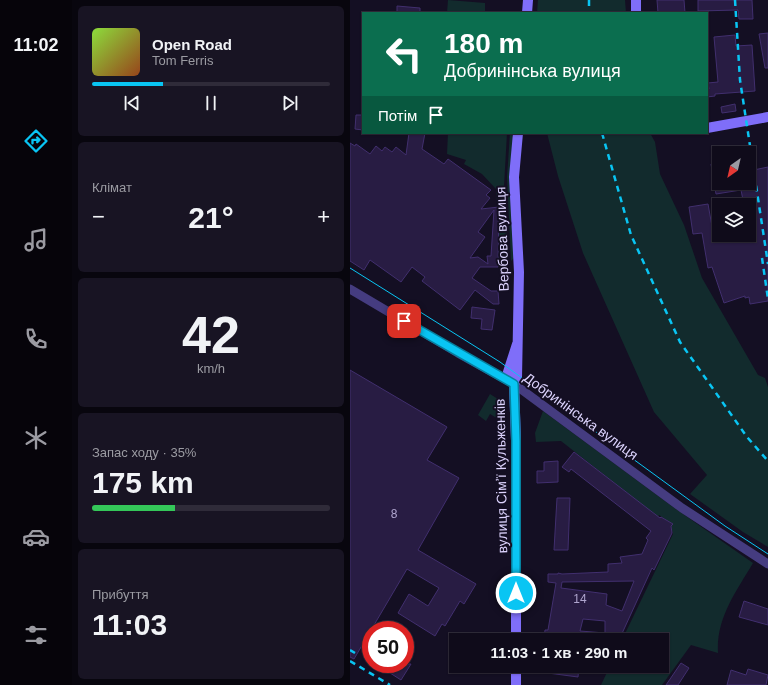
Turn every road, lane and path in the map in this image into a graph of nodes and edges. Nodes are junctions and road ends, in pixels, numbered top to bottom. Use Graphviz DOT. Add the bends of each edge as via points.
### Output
graph roads {
  1 [pos="528,0"];
  2 [pos="636,0"];
  3 [pos="527,12"];
  4 [pos="636,12"];
  5 [pos="768,117"];
  6 [pos="708,128"];
  7 [pos="518,134"];
  8 [pos="350,289"];
  9 [pos="514,384"];
  10 [pos="768,564"];
  11 [pos="516,633"];
  12 [pos="516,673"];
  13 [pos="516,685"];
  1 -- 3 [label="main road"];
  2 -- 4 [label="main road"];
  5 -- 6 [label="main road"];
  7 -- 9 [label="main road, Вербова вулиця" via="514,177 519,272 517,378"];
  8 -- 9 [label="street, Добринінська вулиця"];
  9 -- 10 [label="street, Добринінська вулиця" via="682,508"];
  9 -- 11 [label="main road, вулиця Сімʼї Кульженків"];
  12 -- 13 [label="main road"];
}
